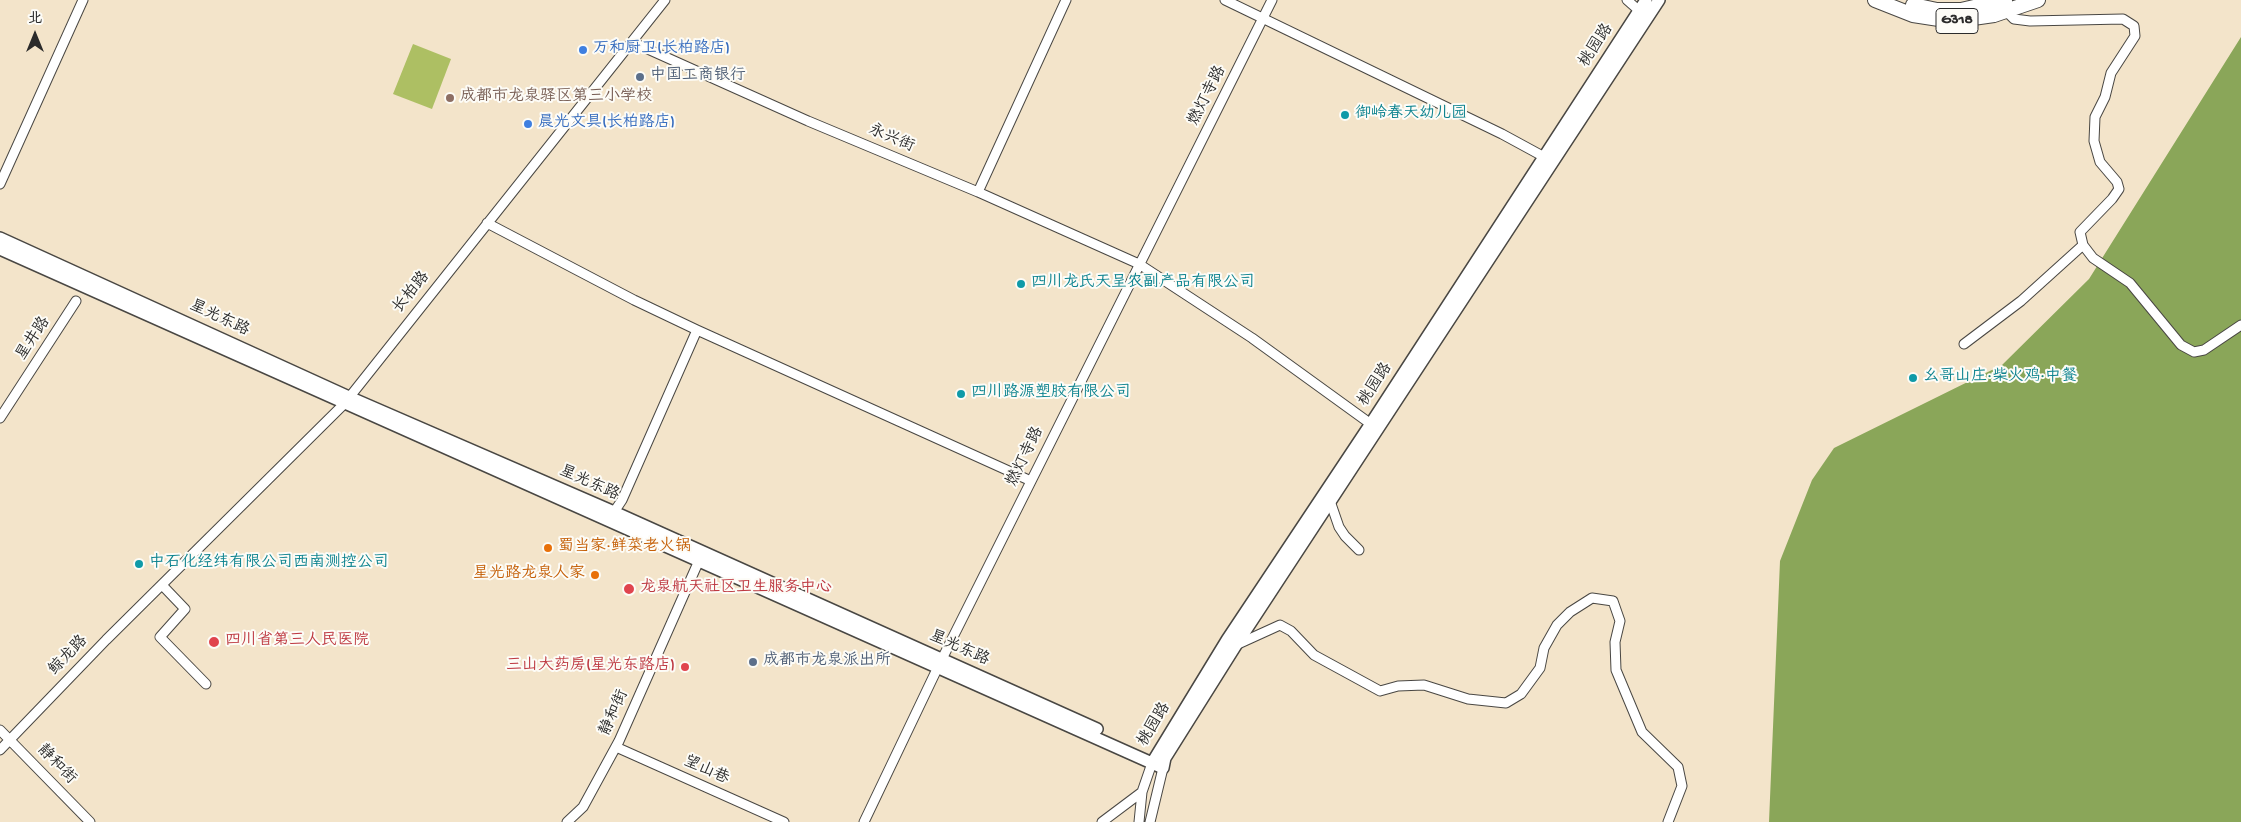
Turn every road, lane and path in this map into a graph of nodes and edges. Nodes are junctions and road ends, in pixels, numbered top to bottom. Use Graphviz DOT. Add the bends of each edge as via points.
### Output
graph roads {
  1 [pos="84,0"];
  2 [pos="664,0"];
  3 [pos="1066,0"];
  4 [pos="1225,0"];
  5 [pos="1272,0"];
  6 [pos="1626,0"];
  7 [pos="1646,0"];
  8 [pos="1659,0"];
  9 [pos="1875,0"];
  10 [pos="1897,0"];
  11 [pos="2038,0"];
  12 [pos="2006,6"];
  13 [pos="1643,15"];
  14 [pos="1263,18"];
  15 [pos="632,42"];
  16 [pos="1548,159"];
  17 [pos="0,184"];
  18 [pos="978,192"];
  19 [pos="487,223"];
  20 [pos="0,238"];
  21 [pos="2083,245"];
  22 [pos="0,249"];
  23 [pos="1139,264"];
  24 [pos="76,301"];
  25 [pos="2241,325"];
  26 [pos="697,330"];
  27 [pos="1964,344"];
  28 [pos="347,400"];
  29 [pos="0,418"];
  30 [pos="1375,427"];
  31 [pos="1031,481"];
  32 [pos="1330,501"];
  33 [pos="614,512"];
  34 [pos="1359,550"];
  35 [pos="700,557"];
  36 [pos="162,585"];
  37 [pos="1236,645"];
  38 [pos="941,663"];
  39 [pos="206,684"];
  40 [pos="0,730"];
  41 [pos="10,740"];
  42 [pos="616,747"];
  43 [pos="0,750"];
  44 [pos="1159,761"];
  45 [pos="1142,792"];
  46 [pos="90,822"];
  47 [pos="567,822"];
  48 [pos="784,822"];
  49 [pos="864,822"];
  50 [pos="1102,822"];
  51 [pos="1139,822"];
  52 [pos="1150,822"];
  53 [pos="1668,822"];
  1 -- 17 [label="street"];
  2 -- 15 [label="street, 长柏路"];
  3 -- 18 [label="street"];
  4 -- 14 [label="street"];
  5 -- 14 [label="street, 燃灯寺路"];
  6 -- 13 [label="street"];
  7 -- 13 [label="main road, 桃园路"];
  8 -- 13 [label="main road"];
  9 -- 12 [label="highway, G318" via="1913,15 1952,21"];
  10 -- 12 [label="highway, G318" via="1945,10"];
  11 -- 12 [label="highway, G318"];
  12 -- 21 [label="street" via="2014,19 2123,19 2134,26 2135,36 2111,72 2105,97 2095,117 2094,141 2100,162 2118,189 2080,232"];
  13 -- 16 [label="main road, 桃园路"];
  14 -- 16 [label="street"];
  14 -- 23 [label="street, 燃灯寺路"];
  15 -- 18 [label="street, 永兴街"];
  15 -- 19 [label="street, 长柏路"];
  16 -- 30 [label="main road, 桃园路"];
  18 -- 23 [label="street, 永兴街"];
  19 -- 26 [label="street"];
  19 -- 28 [label="street, 长柏路"];
  20 -- 28 [label="main road, 星光东路"];
  21 -- 25 [label="street" via="2093,258 2130,283 2181,345 2194,352 2204,350"];
  21 -- 27 [label="street" via="2020,301"];
  22 -- 28 [label="main road, 星光东路"];
  23 -- 30 [label="street, 永兴街" via="1252,338"];
  23 -- 31 [label="street, 燃灯寺路"];
  24 -- 29 [label="street, 星井路"];
  26 -- 31 [label="street"];
  26 -- 33 [label="street"];
  28 -- 33 [label="main road, 星光东路"];
  28 -- 35 [label="main road, 星光东路"];
  28 -- 36 [label="street, 长柏路"];
  30 -- 32 [label="main road"];
  30 -- 44 [label="main road, 桃园路" via="1226,640"];
  31 -- 38 [label="street, 燃灯寺路"];
  32 -- 34 [label="street" via="1342,531"];
  32 -- 37 [label="main road"];
  33 -- 35 [label="main road, 星光东路"];
  35 -- 38 [label="main road, 星光东路"];
  35 -- 42 [label="street, 静和街"];
  36 -- 39 [label="street" via="186,609 160,637"];
  36 -- 41 [label="street, 鲸龙路"];
  37 -- 44 [label="main road"];
  37 -- 53 [label="street" via="1280,626 1291,631 1314,654 1380,691 1398,686 1424,685 1468,699 1506,703 1521,694 1531,681 1540,668 1544,648 1570,612 1592,598 1612,601 1620,621 1615,642 1616,670 1642,732 1678,767 1682,786"];
  38 -- 44 [label="main road, 星光东路"];
  38 -- 49 [label="street, 燃灯寺路"];
  40 -- 41 [label="street, 静和街"];
  41 -- 43 [label="street, 鲸龙路"];
  41 -- 46 [label="street, 静和街"];
  42 -- 47 [label="street, 静和街" via="583,807"];
  42 -- 48 [label="street, 望山巷"];
  44 -- 45 [label="street, 桃园路"];
  44 -- 52 [label="street"];
  45 -- 50 [label="street"];
  45 -- 51 [label="street, 桃园路"];
}
